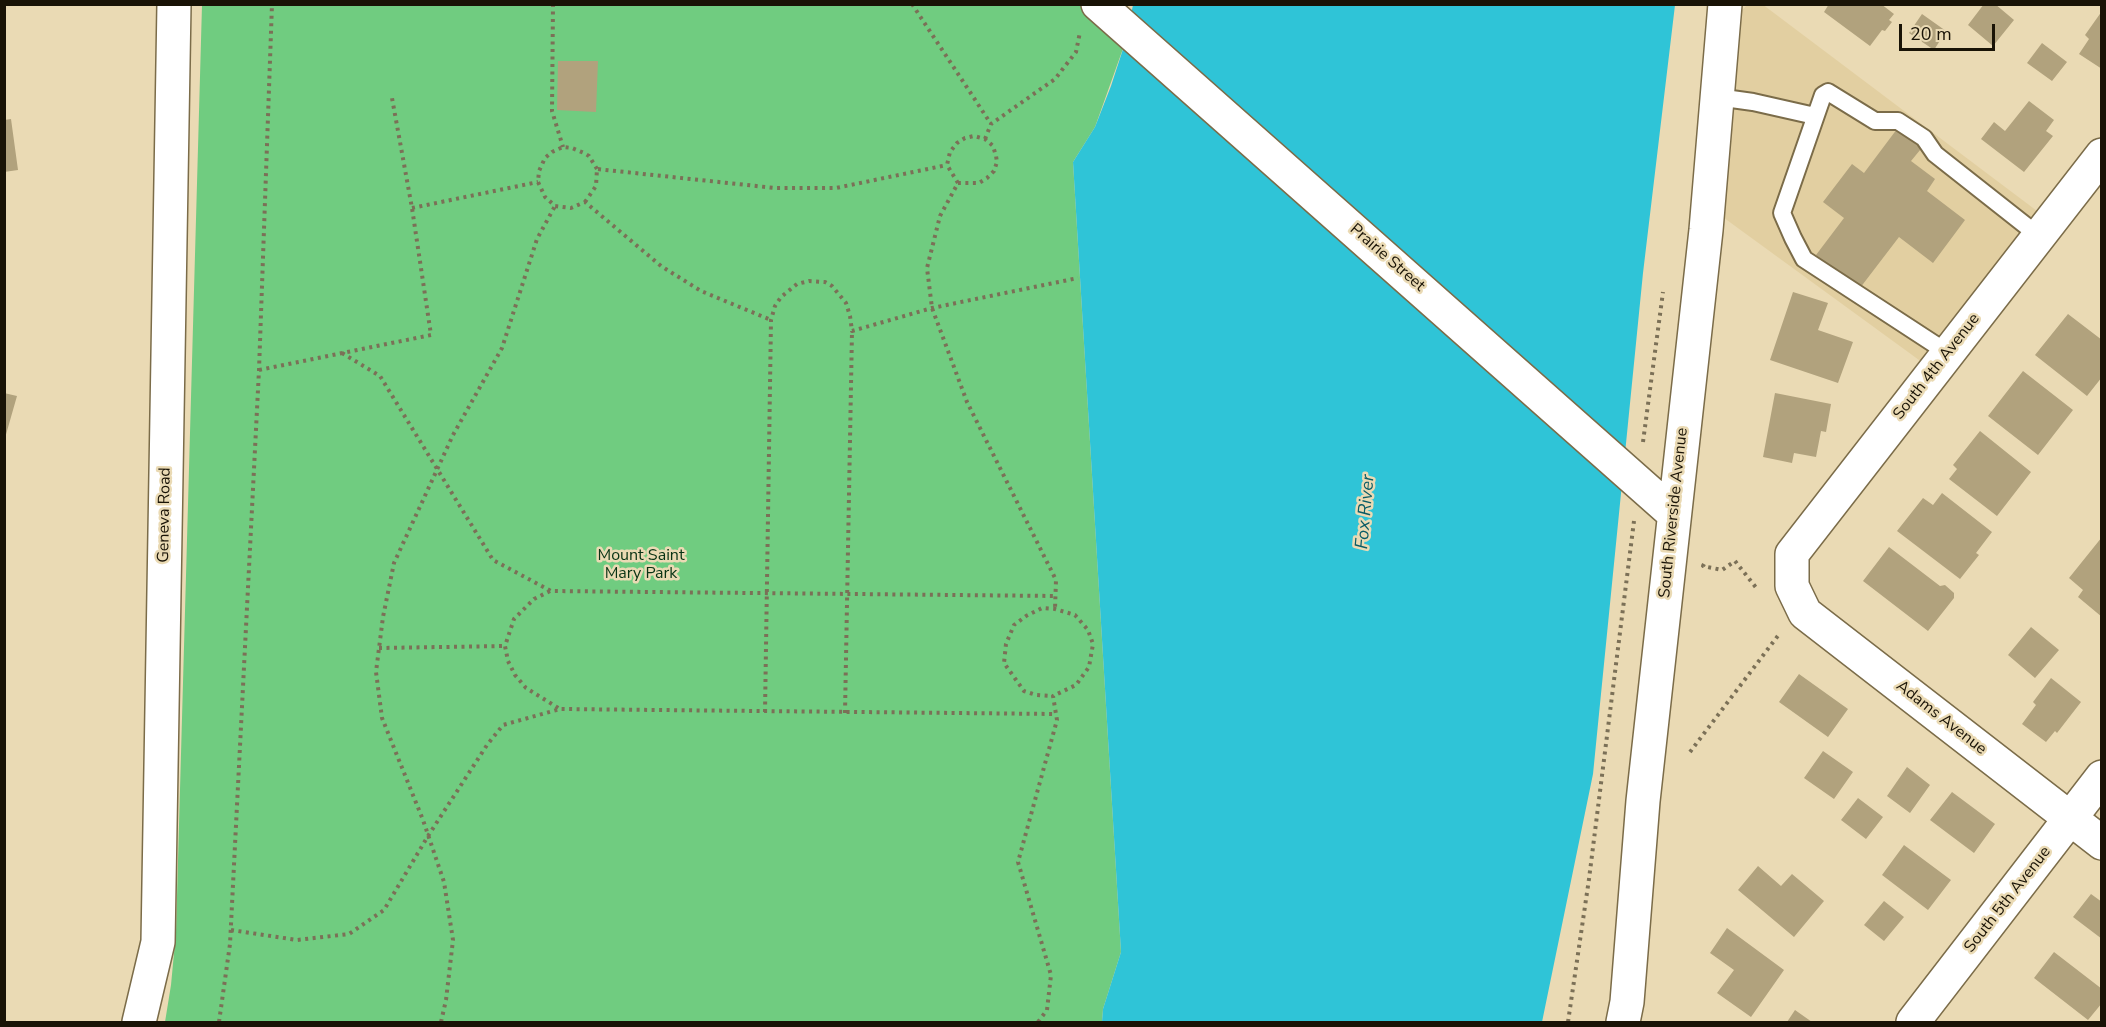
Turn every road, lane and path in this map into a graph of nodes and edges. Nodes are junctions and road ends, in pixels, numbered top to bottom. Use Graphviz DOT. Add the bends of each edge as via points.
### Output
graph roads {
  1 [pos="174,4"];
  2 [pos="272,4"];
  3 [pos="553,4"];
  4 [pos="912,4"];
  5 [pos="1726,8"];
  6 [pos="1089,17"];
  7 [pos="1717,97"];
  8 [pos="392,98"];
  9 [pos="1815,116"];
  10 [pos="991,124"];
  11 [pos="985,139"];
  12 [pos="563,147"];
  13 [pos="2102,155"];
  14 [pos="947,165"];
  15 [pos="597,169"];
  16 [pos="538,182"];
  17 [pos="958,183"];
  18 [pos="585,202"];
  19 [pos="555,206"];
  20 [pos="412,208"];
  21 [pos="2039,236"];
  22 [pos="1078,278"];
  23 [pos="932,309"];
  24 [pos="771,320"];
  25 [pos="852,331"];
  26 [pos="342,353"];
  27 [pos="1948,353"];
  28 [pos="259,370"];
  29 [pos="437,468"];
  30 [pos="1672,527"];
  31 [pos="1632,533"];
  32 [pos="1776,590"];
  33 [pos="551,591"];
  34 [pos="767,593"];
  35 [pos="847,593"];
  36 [pos="1055,596"];
  37 [pos="1055,609"];
  38 [pos="1785,627"];
  39 [pos="504,646"];
  40 [pos="379,648"];
  41 [pos="1053,696"];
  42 [pos="560,709"];
  43 [pos="765,712"];
  44 [pos="845,713"];
  45 [pos="1056,714"];
  46 [pos="1690,752"];
  47 [pos="2102,777"];
  48 [pos="2070,818"];
  49 [pos="428,836"];
  50 [pos="2102,843"];
  51 [pos="231,930"];
  52 [pos="139,1023"];
  53 [pos="219,1023"];
  54 [pos="441,1023"];
  55 [pos="1038,1023"];
  56 [pos="1623,1023"];
  57 [pos="1913,1023"];
  1 -- 52 [label="street, Geneva Road" via="158,942"];
  2 -- 28 [label="path"];
  3 -- 12 [label="path" via="552,111"];
  4 -- 10 [label="path"];
  5 -- 7 [label="street, South Riverside Avenue"];
  6 -- 10 [label="path" via="1076,52 1055,79"];
  6 -- 30 [label="street, Prairie Street" via="1626,470"];
  7 -- 9 [label="lane"];
  7 -- 30 [label="street, South Riverside Avenue"];
  8 -- 20 [label="path"];
  9 -- 21 [label="lane" via="1822,95 1828,92 1875,121 1898,121 1924,138 1935,154"];
  9 -- 27 [label="lane" via="1782,213 1804,259"];
  10 -- 11 [label="path"];
  11 -- 14 [label="path" via="974,136 957,143"];
  11 -- 17 [label="path" via="996,156 994,171 979,183"];
  12 -- 15 [label="path" via="584,153"];
  12 -- 16 [label="path" via="544,158"];
  13 -- 21 [label="street, South 4th Avenue"];
  14 -- 15 [label="path" via="836,188 775,188"];
  14 -- 17 [label="path"];
  15 -- 18 [label="path" via="596,186"];
  16 -- 19 [label="path"];
  16 -- 20 [label="path"];
  17 -- 23 [label="path" via="940,216 927,268"];
  18 -- 19 [label="path" via="571,208"];
  18 -- 24 [label="path" via="661,266 701,291"];
  19 -- 29 [label="path" via="537,239 502,348"];
  20 -- 26 [label="path" via="431,335"];
  21 -- 27 [label="street, South 4th Avenue"];
  22 -- 23 [label="path"];
  23 -- 25 [label="path"];
  23 -- 36 [label="path" via="967,402 1056,580"];
  24 -- 25 [label="path" via="775,306 797,284 825,282 846,303"];
  24 -- 34 [label="path"];
  25 -- 35 [label="path"];
  26 -- 28 [label="path"];
  26 -- 29 [label="path" via="380,376"];
  27 -- 32 [label="street, South 4th Avenue" via="1792,554"];
  28 -- 51 [label="path"];
  29 -- 33 [label="path" via="493,560"];
  29 -- 40 [label="path" via="394,563"];
  30 -- 31 [label="path"];
  30 -- 32 [label="path" via="1706,547 1703,566 1722,570 1735,561"];
  30 -- 56 [label="street, South Riverside Avenue"];
  32 -- 48 [label="street, Adams Avenue"];
  33 -- 34 [label="path"];
  33 -- 39 [label="path" via="534,599 514,619"];
  34 -- 35 [label="path"];
  34 -- 43 [label="path"];
  35 -- 36 [label="path"];
  35 -- 44 [label="path"];
  36 -- 37 [label="path"];
  37 -- 41 [label="path" via="1075,615 1094,644 1089,667 1076,685"];
  37 -- 41 [label="path" via="1042,609 1014,625 1004,663 1024,691"];
  38 -- 46 [label="path"];
  39 -- 40 [label="path"];
  39 -- 42 [label="path" via="508,661 525,688"];
  40 -- 49 [label="path" via="376,672 382,718"];
  41 -- 45 [label="path"];
  42 -- 43 [label="path"];
  42 -- 49 [label="path" via="504,725"];
  43 -- 44 [label="path"];
  44 -- 45 [label="path"];
  45 -- 55 [label="path" via="1018,862 1051,975 1047,1010"];
  47 -- 48 [label="street, South 5th Avenue"];
  48 -- 50 [label="street, Adams Avenue"];
  48 -- 57 [label="street, South 5th Avenue"];
  49 -- 51 [label="path" via="384,910 349,934 297,940"];
  49 -- 54 [label="path" via="444,882 453,940"];
  51 -- 53 [label="path"];
}
